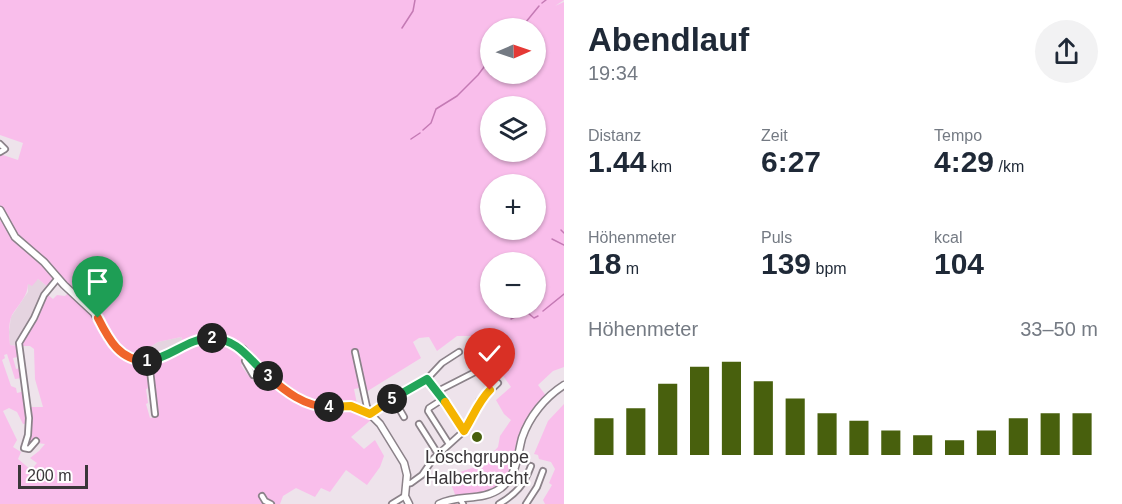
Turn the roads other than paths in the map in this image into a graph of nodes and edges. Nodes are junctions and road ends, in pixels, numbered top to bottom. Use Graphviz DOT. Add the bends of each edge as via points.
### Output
graph roads {
  1 [pos="0,144"];
  2 [pos="0,152"];
  3 [pos="0,210"];
  4 [pos="58,278"];
  5 [pos="355,352"];
  6 [pos="459,352"];
  7 [pos="250,357"];
  8 [pos="149,361"];
  9 [pos="481,369"];
  10 [pos="254,375"];
  11 [pos="427,379"];
  12 [pos="498,383"];
  13 [pos="564,385"];
  14 [pos="436,392"];
  15 [pos="393,398"];
  16 [pos="443,399"];
  17 [pos="371,413"];
  18 [pos="155,414"];
  19 [pos="404,417"];
  20 [pos="419,424"];
  21 [pos="464,431"];
  22 [pos="36,441"];
  23 [pos="449,444"];
  24 [pos="438,454"];
  25 [pos="531,466"];
  26 [pos="543,471"];
  27 [pos="406,484"];
  28 [pos="262,496"];
  29 [pos="405,496"];
  30 [pos="461,501"];
  31 [pos="271,504"];
  32 [pos="392,504"];
  33 [pos="409,504"];
  34 [pos="439,504"];
  35 [pos="499,504"];
  36 [pos="526,504"];
  1 -- 2 [label="street" via="5,149"];
  3 -- 4 [label="main road" via="15,237"];
  4 -- 8 [label="main road" via="94,313 117,350 133,359"];
  4 -- 22 [label="street" via="44,295 19,343 28,418 24,448 29,449"];
  5 -- 17 [label="street"];
  6 -- 11 [label="street"];
  7 -- 8 [label="main road" via="231,342 200,339 166,357"];
  7 -- 10 [label="street" via="245,361"];
  7 -- 17 [label="main road" via="273,381 307,403 351,406"];
  8 -- 18 [label="street"];
  9 -- 14 [label="street"];
  11 -- 14 [label="street"];
  11 -- 15 [label="street"];
  12 -- 21 [label="street" via="479,401"];
  13 -- 30 [label="main road" via="545,401 530,422 516,466 506,482 487,495"];
  14 -- 16 [label="street"];
  15 -- 17 [label="street"];
  15 -- 19 [label="street"];
  16 -- 21 [label="street"];
  16 -- 23 [label="street" via="428,409"];
  17 -- 27 [label="main road" via="404,463"];
  20 -- 24 [label="street"];
  21 -- 23 [label="street"];
  23 -- 24 [label="street"];
  24 -- 27 [label="street" via="422,475"];
  25 -- 35 [label="street" via="525,483"];
  26 -- 36 [label="street"];
  27 -- 29 [label="main road"];
  28 -- 31 [label="street"];
  29 -- 32 [label="street"];
  29 -- 33 [label="main road"];
  30 -- 34 [label="main road"];
}
